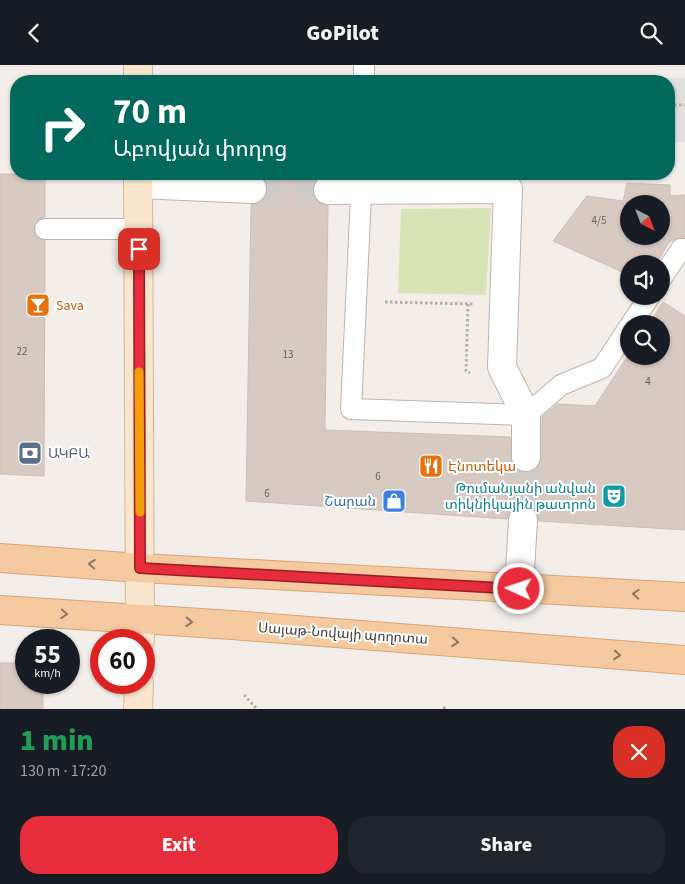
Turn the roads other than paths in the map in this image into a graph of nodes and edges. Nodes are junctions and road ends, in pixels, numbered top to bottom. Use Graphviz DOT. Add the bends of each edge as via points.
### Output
graph roads {
  1 [pos="138,180"];
  2 [pos="149,180"];
  3 [pos="362,181"];
  4 [pos="252,189"];
  5 [pos="328,190"];
  6 [pos="46,229"];
  7 [pos="139,229"];
  8 [pos="685,249"];
  9 [pos="670,266"];
  10 [pos="620,341"];
  11 [pos="526,415"];
  12 [pos="526,457"];
  13 [pos="523,520"];
  14 [pos="0,558"];
  15 [pos="140,568"];
  16 [pos="519,589"];
  17 [pos="685,597"];
  18 [pos="0,610"];
  19 [pos="133,629"];
  20 [pos="140,629"];
  21 [pos="155,631"];
  22 [pos="685,660"];
  23 [pos="139,694"];
  24 [pos="138,709"];
  1 -- 7 [label="main road"];
  2 -- 4 [label="street"];
  3 -- 5 [label="street"];
  3 -- 11 [label="street" via="508,189 502,367"];
  3 -- 11 [label="lane" via="351,409"];
  6 -- 7 [label="lane"];
  7 -- 15 [label="main road"];
  8 -- 9 [label="lane" via="681,249"];
  10 -- 11 [label="lane" via="602,368 561,385"];
  11 -- 12 [label="street"];
  13 -- 16 [label="street"];
  15 -- 14 [label="main road, one-way"];
  15 -- 16 [label="main road"];
  15 -- 20 [label="main road"];
  17 -- 16 [label="main road, one-way"];
  18 -- 19 [label="main road, Սայաթ-Նովայի պողոտա, one-way"];
  21 -- 22 [label="main road, Սայաթ-Նովայի պողոտա, one-way"];
  23 -- 24 [label="main road"];
}
